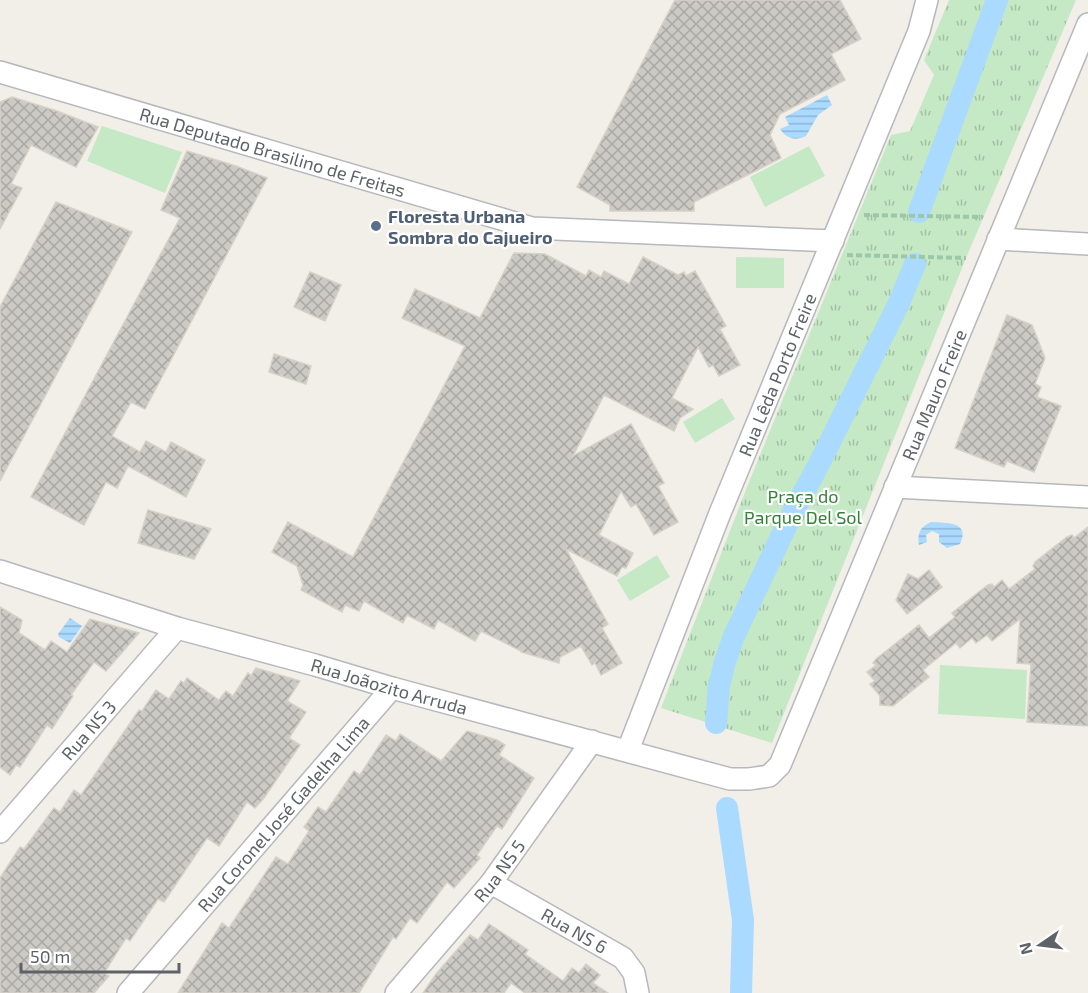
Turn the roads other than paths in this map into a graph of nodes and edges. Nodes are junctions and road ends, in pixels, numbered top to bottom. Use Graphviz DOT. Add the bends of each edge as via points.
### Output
graph roads {
  1 [pos="927,0"];
  2 [pos="1088,24"];
  3 [pos="0,72"];
  4 [pos="998,238"];
  5 [pos="1088,244"];
  6 [pos="837,248"];
  7 [pos="896,488"];
  8 [pos="1088,497"];
  9 [pos="0,571"];
  10 [pos="177,628"];
  11 [pos="392,688"];
  12 [pos="592,741"];
  13 [pos="628,750"];
  14 [pos="780,765"];
  15 [pos="0,832"];
  16 [pos="491,884"];
  17 [pos="128,993"];
  18 [pos="396,993"];
  19 [pos="638,993"];
  1 -- 6 [label="street, Rua Lêda Porto Freire" via="919,31"];
  2 -- 4 [label="street, Rua Mauro Freire"];
  3 -- 6 [label="street, Rua Deputado Brasilino de Freitas" via="532,228"];
  4 -- 5 [label="street"];
  4 -- 7 [label="street, Rua Mauro Freire"];
  6 -- 13 [label="street, Rua Lêda Porto Freire" via="720,513"];
  7 -- 8 [label="street"];
  7 -- 14 [label="street, Rua Mauro Freire"];
  9 -- 10 [label="street, Rua Joãozito Arruda"];
  10 -- 11 [label="street, Rua Joãozito Arruda"];
  10 -- 15 [label="street, Rua NS 3"];
  11 -- 12 [label="street, Rua Joãozito Arruda"];
  11 -- 17 [label="street, Rua Coronel José Gadelha Lima"];
  12 -- 13 [label="street, Rua Joãozito Arruda"];
  12 -- 16 [label="street, Rua NS 5"];
  13 -- 14 [label="street, Rua Joãozito Arruda" via="730,779 770,776"];
  16 -- 18 [label="street, Rua NS 5"];
  16 -- 19 [label="street, Rua NS 6" via="623,958 634,973"];
}
